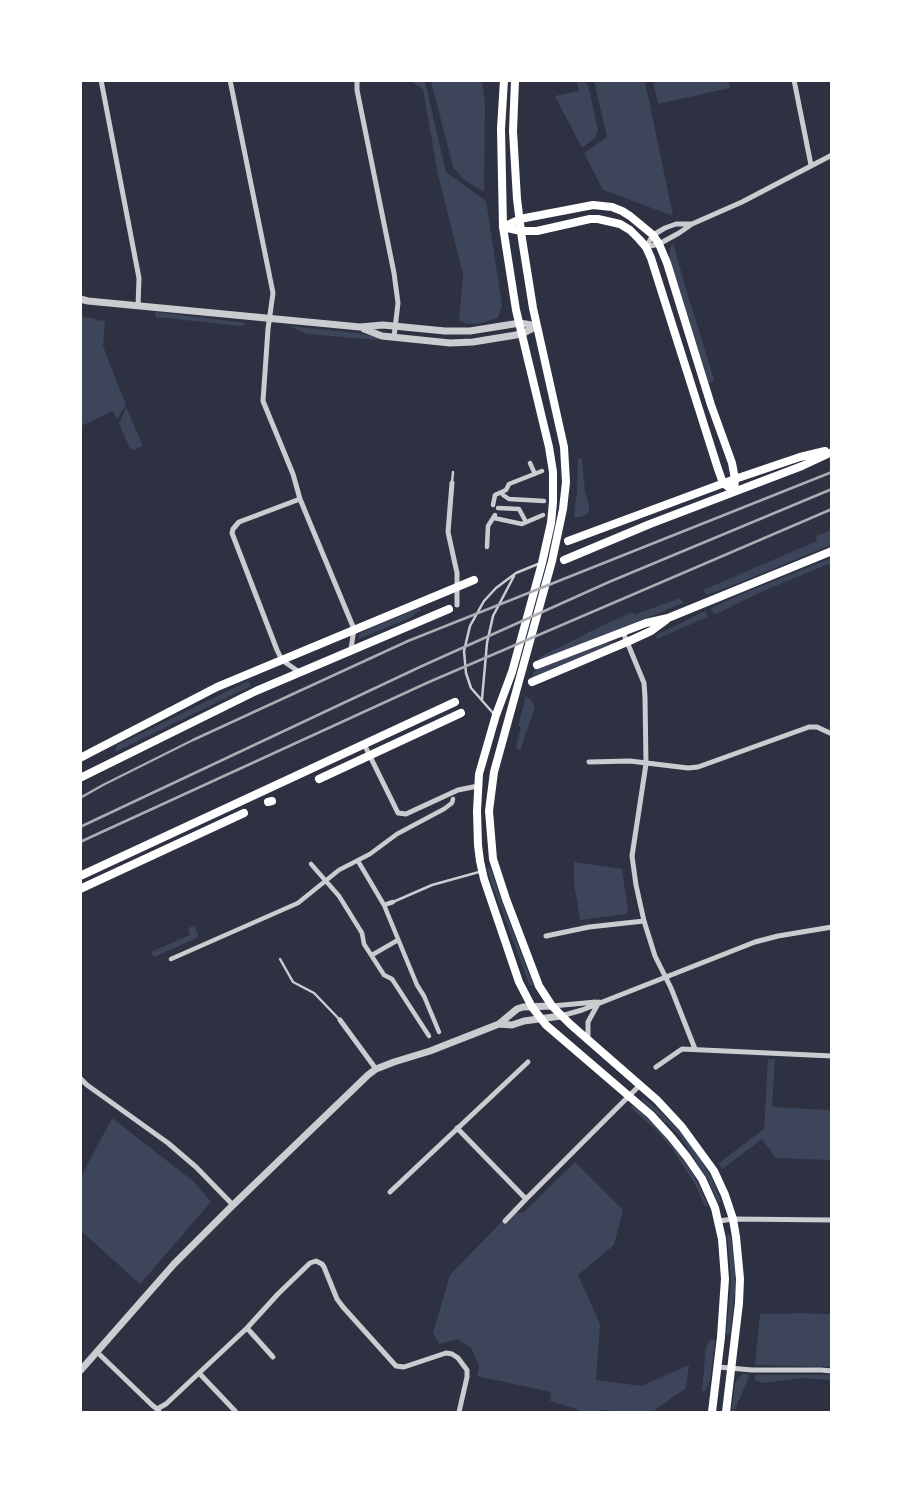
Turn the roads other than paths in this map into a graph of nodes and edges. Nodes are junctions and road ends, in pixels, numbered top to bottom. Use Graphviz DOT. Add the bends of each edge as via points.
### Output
graph roads {
  1 [pos="100,80"];
  2 [pos="230,80"];
  3 [pos="357,80"];
  4 [pos="504,80"];
  5 [pos="515,80"];
  6 [pos="794,80"];
  7 [pos="831,155"];
  8 [pos="811,165"];
  9 [pos="520,219"];
  10 [pos="692,224"];
  11 [pos="503,228"];
  12 [pos="521,232"];
  13 [pos="653,235"];
  14 [pos="659,244"];
  15 [pos="646,247"];
  16 [pos="83,301"];
  17 [pos="138,306"];
  18 [pos="270,318"];
  19 [pos="520,323"];
  20 [pos="537,326"];
  21 [pos="360,327"];
  22 [pos="396,327"];
  23 [pos="522,334"];
  24 [pos="394,337"];
  25 [pos="831,451"];
  26 [pos="530,463"];
  27 [pos="542,471"];
  28 [pos="453,472"];
  29 [pos="535,474"];
  30 [pos="735,479"];
  31 [pos="452,483"];
  32 [pos="723,483"];
  33 [pos="734,491"];
  34 [pos="300,499"];
  35 [pos="544,501"];
  36 [pos="498,505"];
  37 [pos="543,515"];
  38 [pos="526,522"];
  39 [pos="568,541"];
  40 [pos="487,547"];
  41 [pos="831,551"];
  42 [pos="564,560"];
  43 [pos="552,561"];
  44 [pos="542,563"];
  45 [pos="516,573"];
  46 [pos="474,580"];
  47 [pos="457,587"];
  48 [pos="453,607"];
  49 [pos="668,618"];
  50 [pos="354,629"];
  51 [pos="623,632"];
  52 [pos="627,642"];
  53 [pos="351,649"];
  54 [pos="282,660"];
  55 [pos="537,665"];
  56 [pos="299,672"];
  57 [pos="532,682"];
  58 [pos="481,701"];
  59 [pos="455,702"];
  60 [pos="461,713"];
  61 [pos="496,715"];
  62 [pos="829,732"];
  63 [pos="364,744"];
  64 [pos="369,755"];
  65 [pos="80,758"];
  66 [pos="589,762"];
  67 [pos="646,764"];
  68 [pos="80,778"];
  69 [pos="319,779"];
  70 [pos="478,786"];
  71 [pos="453,799"];
  72 [pos="244,813"];
  73 [pos="358,861"];
  74 [pos="311,864"];
  75 [pos="482,871"];
  76 [pos="80,876"];
  77 [pos="326,881"];
  78 [pos="80,889"];
  79 [pos="393,902"];
  80 [pos="384,905"];
  81 [pos="644,921"];
  82 [pos="831,927"];
  83 [pos="546,936"];
  84 [pos="398,940"];
  85 [pos="372,955"];
  86 [pos="171,958"];
  87 [pos="279,959"];
  88 [pos="666,978"];
  89 [pos="600,1002"];
  90 [pos="552,1006"];
  91 [pos="532,1007"];
  92 [pos="561,1016"];
  93 [pos="541,1019"];
  94 [pos="340,1020"];
  95 [pos="499,1024"];
  96 [pos="439,1032"];
  97 [pos="429,1036"];
  98 [pos="588,1040"];
  99 [pos="695,1049"];
  100 [pos="831,1056"];
  101 [pos="528,1062"];
  102 [pos="656,1067"];
  103 [pos="376,1069"];
  104 [pos="80,1078"];
  105 [pos="639,1086"];
  106 [pos="630,1096"];
  107 [pos="457,1128"];
  108 [pos="390,1192"];
  109 [pos="526,1199"];
  110 [pos="233,1205"];
  111 [pos="733,1220"];
  112 [pos="831,1220"];
  113 [pos="505,1221"];
  114 [pos="719,1221"];
  115 [pos="247,1328"];
  116 [pos="97,1352"];
  117 [pos="273,1357"];
  118 [pos="718,1367"];
  119 [pos="731,1368"];
  120 [pos="80,1371"];
  121 [pos="831,1371"];
  122 [pos="199,1373"];
  123 [pos="158,1410"];
  124 [pos="236,1412"];
  125 [pos="460,1412"];
  126 [pos="712,1412"];
  127 [pos="726,1412"];
  1 -- 17 [label="street" via="139,278"];
  2 -- 18 [label="street" via="273,293"];
  3 -- 22 [label="street" via="394,273"];
  4 -- 11 [label="main road"];
  5 -- 9 [label="main road" via="513,131"];
  6 -- 8 [label="street"];
  7 -- 8 [label="street"];
  8 -- 10 [label="street"];
  9 -- 11 [label="main road"];
  9 -- 12 [label="main road"];
  9 -- 13 [label="main road" via="602,205 630,216"];
  10 -- 13 [label="street" via="676,224"];
  10 -- 14 [label="street"];
  11 -- 12 [label="main road"];
  11 -- 19 [label="main road"];
  12 -- 15 [label="main road" via="598,219 629,230"];
  12 -- 20 [label="main road"];
  13 -- 14 [label="main road"];
  13 -- 15 [label="street"];
  14 -- 15 [label="street"];
  14 -- 30 [label="main road"];
  15 -- 32 [label="main road"];
  16 -- 17 [label="street"];
  17 -- 18 [label="street"];
  18 -- 21 [label="street"];
  18 -- 34 [label="street" via="263,401"];
  19 -- 20 [label="street"];
  19 -- 22 [label="street" via="470,331"];
  19 -- 23 [label="main road"];
  20 -- 23 [label="street"];
  20 -- 43 [label="main road" via="564,447 565,482"];
  21 -- 22 [label="street"];
  21 -- 24 [label="street"];
  22 -- 24 [label="street"];
  23 -- 24 [label="street" via="450,343"];
  23 -- 44 [label="main road" via="552,472 551,523"];
  25 -- 30 [label="main road"];
  25 -- 33 [label="main road"];
  26 -- 29 [label="street"];
  27 -- 29 [label="street"];
  28 -- 31 [label="lane"];
  29 -- 36 [label="street" via="509,484"];
  30 -- 32 [label="main road"];
  30 -- 33 [label="main road"];
  31 -- 47 [label="street" via="448,532"];
  32 -- 33 [label="main road"];
  32 -- 39 [label="main road"];
  33 -- 42 [label="main road"];
  34 -- 50 [label="street"];
  34 -- 54 [label="street" via="239,522 232,533"];
  35 -- 36 [label="street" via="509,499"];
  36 -- 38 [label="street" via="522,524"];
  36 -- 38 [label="street" via="519,509"];
  36 -- 40 [label="street" via="488,526"];
  37 -- 38 [label="street"];
  41 -- 49 [label="main road"];
  43 -- 44 [label="lane"];
  43 -- 90 [label="main road" via="503,736 489,811 493,859 539,986"];
  44 -- 45 [label="lane"];
  44 -- 61 [label="main road"];
  45 -- 58 [label="lane" via="493,615"];
  45 -- 58 [label="lane" via="484,601 470,626 464,651 466,673"];
  46 -- 47 [label="main road"];
  47 -- 48 [label="street"];
  47 -- 50 [label="main road"];
  48 -- 53 [label="main road"];
  49 -- 51 [label="main road"];
  49 -- 52 [label="main road"];
  50 -- 53 [label="street"];
  50 -- 54 [label="main road"];
  51 -- 52 [label="street"];
  51 -- 55 [label="main road"];
  52 -- 57 [label="main road"];
  52 -- 67 [label="street" via="644,683"];
  53 -- 56 [label="main road"];
  54 -- 56 [label="street"];
  54 -- 65 [label="main road" via="217,687"];
  56 -- 68 [label="main road"];
  58 -- 61 [label="lane"];
  59 -- 63 [label="main road"];
  60 -- 64 [label="main road"];
  61 -- 70 [label="main road"];
  62 -- 67 [label="street" via="808,727 698,767"];
  63 -- 64 [label="street"];
  63 -- 76 [label="main road"];
  64 -- 69 [label="main road"];
  64 -- 70 [label="street" via="395,810 402,814"];
  66 -- 67 [label="street"];
  67 -- 81 [label="street" via="632,856"];
  70 -- 75 [label="main road"];
  71 -- 73 [label="street"];
  72 -- 78 [label="main road"];
  73 -- 77 [label="street"];
  73 -- 80 [label="street"];
  74 -- 77 [label="street"];
  75 -- 79 [label="lane"];
  75 -- 91 [label="main road"];
  77 -- 85 [label="street"];
  77 -- 86 [label="street" via="298,903"];
  79 -- 80 [label="street"];
  80 -- 84 [label="street"];
  81 -- 83 [label="street"];
  81 -- 88 [label="street"];
  82 -- 88 [label="street" via="767,939"];
  84 -- 85 [label="street"];
  84 -- 96 [label="street"];
  85 -- 97 [label="street"];
  87 -- 94 [label="lane" via="293,982 314,993"];
  88 -- 89 [label="street"];
  88 -- 99 [label="street"];
  89 -- 90 [label="street"];
  89 -- 92 [label="street"];
  89 -- 98 [label="street" via="588,1022"];
  90 -- 91 [label="street"];
  90 -- 92 [label="main road"];
  91 -- 93 [label="main road"];
  91 -- 95 [label="street" via="517,1009"];
  92 -- 93 [label="street"];
  92 -- 98 [label="main road"];
  93 -- 95 [label="street"];
  93 -- 106 [label="main road"];
  94 -- 103 [label="street"];
  95 -- 103 [label="street"];
  98 -- 105 [label="main road"];
  99 -- 100 [label="street"];
  99 -- 102 [label="street" via="682,1049"];
  101 -- 107 [label="street"];
  103 -- 110 [label="street"];
  104 -- 110 [label="street" via="177,1151"];
  105 -- 106 [label="street"];
  105 -- 111 [label="main road" via="699,1149 714,1171"];
  106 -- 109 [label="street"];
  106 -- 114 [label="main road" via="687,1157"];
  107 -- 108 [label="street"];
  107 -- 109 [label="street"];
  109 -- 113 [label="street"];
  110 -- 116 [label="street"];
  111 -- 112 [label="street"];
  111 -- 114 [label="street"];
  111 -- 119 [label="main road" via="740,1290"];
  114 -- 118 [label="main road" via="725,1279"];
  115 -- 117 [label="street"];
  115 -- 122 [label="street"];
  115 -- 125 [label="street" via="316,1261 324,1267 343,1307 397,1366 446,1353 458,1358 467,1370"];
  116 -- 120 [label="street"];
  116 -- 123 [label="street"];
  118 -- 119 [label="street"];
  118 -- 126 [label="main road"];
  119 -- 121 [label="street"];
  119 -- 127 [label="main road"];
  122 -- 123 [label="street"];
  122 -- 124 [label="street"];
}
